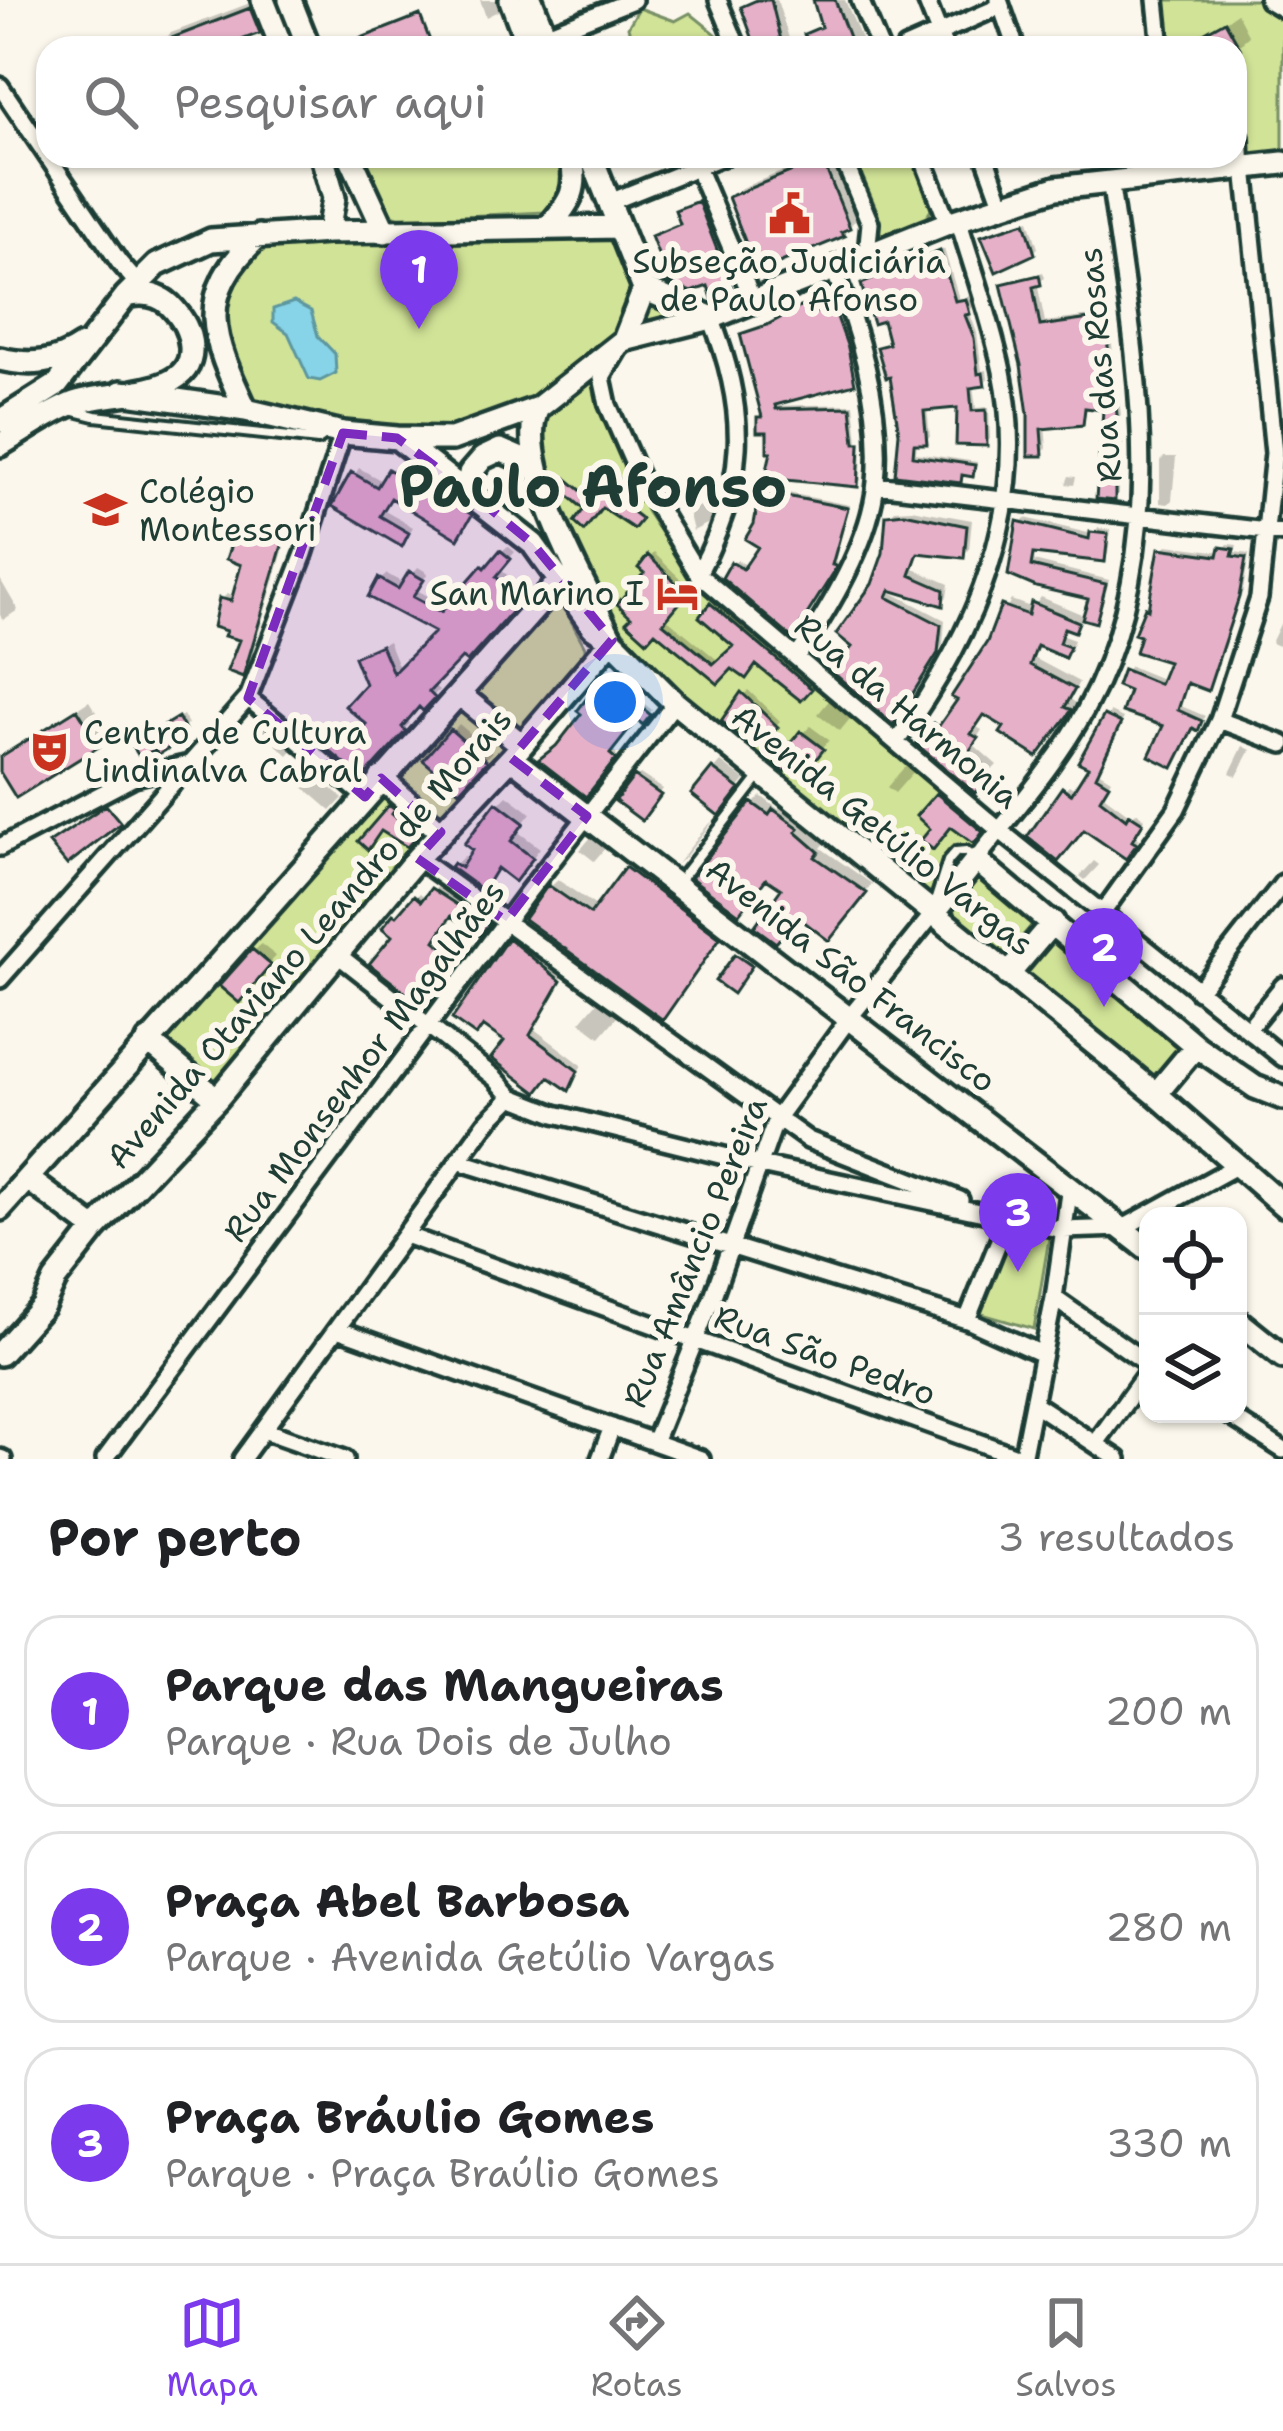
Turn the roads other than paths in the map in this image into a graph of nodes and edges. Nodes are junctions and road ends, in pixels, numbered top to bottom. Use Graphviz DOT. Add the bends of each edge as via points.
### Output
graph roads {
  1 [pos="511,0"];
  2 [pos="531,0"];
  3 [pos="633,0"];
  4 [pos="718,0"];
  5 [pos="860,0"];
  6 [pos="926,0"];
  7 [pos="1156,0"];
  8 [pos="1268,0"];
  9 [pos="1000,3"];
  10 [pos="291,4"];
  11 [pos="266,8"];
  12 [pos="1283,8"];
  13 [pos="277,36"];
  14 [pos="304,36"];
  15 [pos="529,36"];
  16 [pos="533,36"];
  17 [pos="551,36"];
  18 [pos="732,36"];
  19 [pos="875,36"];
  20 [pos="940,36"];
  21 [pos="948,36"];
  22 [pos="1012,36"];
  23 [pos="1159,36"];
  24 [pos="0,86"];
  25 [pos="36,139"];
  26 [pos="1283,163"];
  27 [pos="1247,167"];
  28 [pos="55,168"];
  29 [pos="325,168"];
  30 [pos="356,168"];
  31 [pos="573,168"];
  32 [pos="596,168"];
  33 [pos="695,168"];
  34 [pos="697,168"];
  35 [pos="847,168"];
  36 [pos="928,168"];
  37 [pos="989,168"];
  38 [pos="1159,168"];
  39 [pos="1245,168"];
  40 [pos="1110,180"];
  41 [pos="610,202"];
  42 [pos="1002,203"];
  43 [pos="953,221"];
  44 [pos="549,226"];
  45 [pos="619,227"];
  46 [pos="328,232"];
  47 [pos="385,232"];
  48 [pos="259,236"];
  49 [pos="867,254"];
  50 [pos="833,268"];
  51 [pos="644,289"];
  52 [pos="132,290"];
  53 [pos="753,300"];
  54 [pos="711,318"];
  55 [pos="97,335"];
  56 [pos="624,340"];
  57 [pos="0,359"];
  58 [pos="122,392"];
  59 [pos="3,394"];
  60 [pos="156,395"];
  61 [pos="64,408"];
  62 [pos="538,409"];
  63 [pos="245,410"];
  64 [pos="0,419"];
  65 [pos="143,421"];
  66 [pos="337,431"];
  67 [pos="397,439"];
  68 [pos="0,445"];
  69 [pos="535,465"];
  70 [pos="877,485"];
  71 [pos="471,493"];
  72 [pos="1006,500"];
  73 [pos="1142,515"];
  74 [pos="1275,532"];
  75 [pos="698,574"];
  76 [pos="561,578"];
  77 [pos="612,640"];
  78 [pos="797,657"];
  79 [pos="459,694"];
  80 [pos="248,698"];
  81 [pos="675,703"];
  82 [pos="1219,720"];
  83 [pos="896,742"];
  84 [pos="1283,744"];
  85 [pos="516,751"];
  86 [pos="185,765"];
  87 [pos="763,773"];
  88 [pos="134,778"];
  89 [pos="381,778"];
  90 [pos="365,797"];
  91 [pos="157,802"];
  92 [pos="587,815"];
  93 [pos="999,830"];
  94 [pos="441,832"];
  95 [pos="0,847"];
  96 [pos="417,858"];
  97 [pos="976,860"];
  98 [pos="676,883"];
  99 [pos="1280,892"];
  100 [pos="1102,912"];
  101 [pos="934,913"];
  102 [pos="506,921"];
  103 [pos="1053,922"];
  104 [pos="338,955"];
  105 [pos="1008,975"];
  106 [pos="0,979"];
  107 [pos="1283,986"];
  108 [pos="1198,991"];
  109 [pos="850,1016"];
  110 [pos="428,1025"];
  111 [pos="1248,1029"];
  112 [pos="148,1041"];
  113 [pos="1196,1046"];
  114 [pos="1283,1058"];
  115 [pos="1156,1094"];
  116 [pos="512,1097"];
  117 [pos="1283,1098"];
  118 [pos="217,1099"];
  119 [pos="776,1119"];
  120 [pos="458,1161"];
  121 [pos="760,1165"];
  122 [pos="1238,1165"];
  123 [pos="28,1179"];
  124 [pos="1070,1186"];
  125 [pos="1283,1205"];
  126 [pos="0,1210"];
  127 [pos="1004,1216"];
  128 [pos="1123,1228"];
  129 [pos="95,1229"];
  130 [pos="1063,1230"];
  131 [pos="405,1235"];
  132 [pos="1139,1241"];
  133 [pos="730,1246"];
  134 [pos="55,1280"];
  135 [pos="1054,1298"];
  136 [pos="967,1320"];
  137 [pos="1247,1328"];
  138 [pos="337,1329"];
  139 [pos="0,1335"];
  140 [pos="696,1340"];
  141 [pos="0,1354"];
  142 [pos="1042,1354"];
  143 [pos="1283,1357"];
  144 [pos="1139,1360"];
  145 [pos="1139,1380"];
  146 [pos="1033,1403"];
  147 [pos="1240,1423"];
  148 [pos="612,1427"];
  149 [pos="263,1430"];
  150 [pos="654,1442"];
  151 [pos="1096,1443"];
  152 [pos="1283,1450"];
  153 [pos="1022,1458"];
  154 [pos="105,1459"];
  155 [pos="242,1459"];
  156 [pos="345,1459"];
  157 [pos="600,1459"];
  158 [pos="701,1459"];
  159 [pos="1118,1459"];
  1 -- 15 [label="street"];
  2 -- 16 [label="street"];
  3 -- 17 [label="street"];
  4 -- 18 [label="street"];
  5 -- 19 [label="street"];
  6 -- 20 [label="street"];
  7 -- 23 [label="street"];
  8 -- 12 [label="street"];
  9 -- 21 [label="street"];
  9 -- 22 [label="street"];
  10 -- 11 [label="street" via="286,16"];
  10 -- 14 [label="street"];
  11 -- 13 [label="street"];
  24 -- 25 [label="street"];
  26 -- 27 [label="street"];
  28 -- 52 [label="street"];
  29 -- 46 [label="street" via="334,198"];
  30 -- 47 [label="street"];
  31 -- 44 [label="street" via="570,203"];
  32 -- 41 [label="street"];
  33 -- 41 [label="street"];
  34 -- 53 [label="street"];
  35 -- 49 [label="street" via="870,223"];
  36 -- 43 [label="street"];
  37 -- 42 [label="street"];
  38 -- 40 [label="street"];
  39 -- 74 [label="street" via="1271,399"];
  40 -- 42 [label="street"];
  40 -- 73 [label="street, Rua das Rosas" via="1136,362"];
  41 -- 45 [label="street"];
  42 -- 43 [label="street"];
  43 -- 49 [label="street"];
  43 -- 72 [label="street" via="1002,372 1010,435"];
  44 -- 45 [label="street"];
  44 -- 47 [label="street"];
  45 -- 51 [label="street"];
  46 -- 47 [label="street"];
  46 -- 48 [label="street"];
  48 -- 52 [label="street" via="180,251"];
  48 -- 63 [label="street" via="233,262 215,311 215,342"];
  49 -- 50 [label="street"];
  50 -- 53 [label="street"];
  50 -- 70 [label="street" via="870,385"];
  51 -- 54 [label="street"];
  51 -- 56 [label="street"];
  52 -- 55 [label="street"];
  52 -- 58 [label="street" via="165,300 189,333 192,352 174,380"];
  53 -- 54 [label="street"];
  54 -- 56 [label="street"];
  54 -- 75 [label="street" via="738,416 737,470 722,530"];
  55 -- 57 [label="street" via="49,362"];
  55 -- 64 [label="street" via="57,385"];
  56 -- 62 [label="street"];
  56 -- 75 [label="street, Rua da Harmonia" via="602,377 608,405 640,478"];
  58 -- 60 [label="street, Avenida Getúlio Vargas"];
  58 -- 61 [label="street"];
  59 -- 64 [label="street"];
  60 -- 63 [label="street, Avenida Getúlio Vargas"];
  60 -- 65 [label="lane"];
  61 -- 65 [label="lane"];
  61 -- 68 [label="street"];
  62 -- 67 [label="street" via="452,439"];
  62 -- 69 [label="street, Avenida Getúlio Vargas"];
  63 -- 66 [label="street, Avenida Getúlio Vargas"];
  65 -- 66 [label="lane" via="318,440"];
  66 -- 67 [label="street, Avenida Getúlio Vargas"];
  66 -- 80 [label="street" via="304,554"];
  67 -- 71 [label="street, Avenida Getúlio Vargas"];
  69 -- 71 [label="street" via="500,450 470,473"];
  69 -- 77 [label="street, Avenida Getúlio Vargas"];
  70 -- 72 [label="street"];
  70 -- 78 [label="street" via="833,603"];
  71 -- 76 [label="street, Avenida Getúlio Vargas"];
  72 -- 73 [label="street"];
  72 -- 83 [label="street" via="973,617"];
  73 -- 74 [label="street"];
  73 -- 93 [label="street, Rua das Rosas" via="1109,661 1083,715"];
  74 -- 82 [label="street"];
  75 -- 78 [label="street, Rua da Harmonia"];
  76 -- 77 [label="street, Avenida Getúlio Vargas" via="592,627"];
  76 -- 79 [label="street"];
  77 -- 81 [label="street, Avenida Getúlio Vargas"];
  77 -- 85 [label="street, Avenida Otaviano Leandro de Morais"];
  78 -- 83 [label="street, Rua da Harmonia"];
  79 -- 85 [label="street, Avenida São Francisco"];
  79 -- 89 [label="street"];
  80 -- 86 [label="street"];
  80 -- 90 [label="street"];
  81 -- 87 [label="street, Avenida Getúlio Vargas"];
  81 -- 92 [label="street, Rua Monsenhor Magalhães"];
  82 -- 84 [label="street"];
  82 -- 100 [label="street" via="1176,810"];
  83 -- 93 [label="street, Rua da Harmonia"];
  85 -- 92 [label="street, Avenida São Francisco"];
  85 -- 94 [label="street, Avenida Otaviano Leandro de Morais"];
  86 -- 88 [label="street"];
  86 -- 91 [label="street"];
  87 -- 98 [label="lane"];
  87 -- 101 [label="street, Avenida Getúlio Vargas"];
  88 -- 91 [label="street"];
  88 -- 95 [label="street"];
  89 -- 90 [label="street"];
  89 -- 94 [label="street"];
  90 -- 112 [label="street"];
  91 -- 106 [label="street"];
  92 -- 98 [label="street, Avenida São Francisco"];
  92 -- 102 [label="street, Rua Monsenhor Magalhães"];
  93 -- 97 [label="street, Rua das Rosas"];
  93 -- 100 [label="street, Rua da Harmonia"];
  94 -- 96 [label="street, Avenida Otaviano Leandro de Morais"];
  96 -- 102 [label="street"];
  96 -- 104 [label="street, Avenida Otaviano Leandro de Morais"];
  97 -- 101 [label="street, Rua Amâncio Pereira"];
  97 -- 103 [label="street, Avenida Getúlio Vargas"];
  98 -- 109 [label="street, Avenida São Francisco"];
  99 -- 108 [label="street"];
  100 -- 108 [label="street, Rua da Harmonia"];
  101 -- 105 [label="street, Avenida Getúlio Vargas"];
  101 -- 109 [label="street, Rua Amâncio Pereira"];
  102 -- 110 [label="street, Rua Monsenhor Magalhães"];
  102 -- 119 [label="street"];
  103 -- 105 [label="street"];
  103 -- 113 [label="street, Avenida Getúlio Vargas"];
  104 -- 110 [label="street"];
  104 -- 118 [label="street, Avenida Otaviano Leandro de Morais"];
  105 -- 115 [label="street, Avenida Getúlio Vargas"];
  107 -- 111 [label="street"];
  108 -- 111 [label="street, Rua da Harmonia"];
  109 -- 119 [label="street, Rua Amâncio Pereira"];
  109 -- 124 [label="street, Avenida São Francisco"];
  110 -- 116 [label="street"];
  110 -- 154 [label="street, Rua Monsenhor Magalhães"];
  111 -- 114 [label="street, Rua da Harmonia"];
  112 -- 118 [label="street"];
  112 -- 123 [label="street"];
  113 -- 115 [label="street"];
  113 -- 117 [label="street, Avenida Getúlio Vargas"];
  115 -- 122 [label="street, Avenida Getúlio Vargas"];
  116 -- 120 [label="street"];
  116 -- 121 [label="street"];
  118 -- 129 [label="street, Avenida Otaviano Leandro de Morais"];
  119 -- 121 [label="street, Rua Amâncio Pereira"];
  119 -- 127 [label="street" via="808,1140"];
  120 -- 131 [label="street"];
  120 -- 133 [label="street"];
  121 -- 127 [label="street"];
  121 -- 133 [label="street, Rua Amâncio Pereira"];
  122 -- 125 [label="street, Avenida Getúlio Vargas"];
  122 -- 128 [label="street"];
  123 -- 126 [label="street"];
  123 -- 129 [label="street"];
  124 -- 128 [label="street, Avenida São Francisco"];
  124 -- 130 [label="street"];
  127 -- 130 [label="street"];
  127 -- 136 [label="street"];
  128 -- 130 [label="street"];
  128 -- 132 [label="street, Avenida São Francisco"];
  129 -- 134 [label="street, Avenida Otaviano Leandro de Morais"];
  130 -- 135 [label="street"];
  131 -- 138 [label="street"];
  131 -- 140 [label="street, Rua São Pedro"];
  133 -- 136 [label="street"];
  133 -- 140 [label="street, Rua Amâncio Pereira"];
  134 -- 139 [label="street, Avenida Otaviano Leandro de Morais"];
  134 -- 141 [label="street, Avenida Otaviano Leandro de Morais"];
  135 -- 142 [label="street"];
  135 -- 144 [label="street"];
  136 -- 142 [label="street"];
  137 -- 143 [label="street"];
  138 -- 148 [label="street"];
  138 -- 149 [label="street"];
  140 -- 150 [label="street, Rua Amâncio Pereira"];
  140 -- 153 [label="street, Rua São Pedro"];
  142 -- 146 [label="street"];
  145 -- 151 [label="street"];
  146 -- 151 [label="street"];
  146 -- 153 [label="street"];
  147 -- 152 [label="street"];
  148 -- 150 [label="street"];
  148 -- 157 [label="street"];
  149 -- 155 [label="street"];
  149 -- 156 [label="street"];
  150 -- 158 [label="street"];
  151 -- 159 [label="street"];
}
